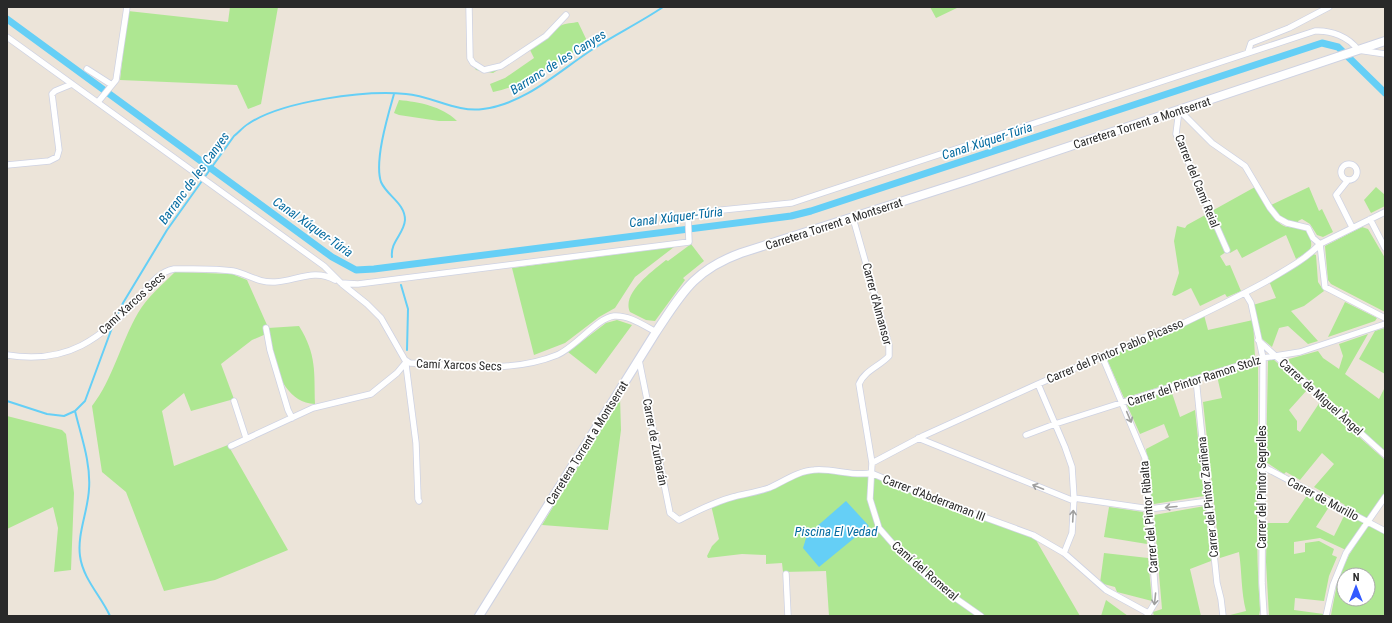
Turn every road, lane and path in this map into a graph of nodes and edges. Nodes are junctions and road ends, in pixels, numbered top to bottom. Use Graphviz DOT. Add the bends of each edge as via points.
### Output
graph roads {
  1 [pos="127,7"];
  2 [pos="470,7"];
  3 [pos="1329,7"];
  4 [pos="566,15"];
  5 [pos="7,36"];
  6 [pos="1385,41"];
  7 [pos="1356,51"];
  8 [pos="1248,52"];
  9 [pos="1385,54"];
  10 [pos="88,68"];
  11 [pos="72,84"];
  12 [pos="111,86"];
  13 [pos="98,102"];
  14 [pos="1179,110"];
  15 [pos="7,165"];
  16 [pos="1348,180"];
  17 [pos="1385,212"];
  18 [pos="853,218"];
  19 [pos="1370,220"];
  20 [pos="1352,227"];
  21 [pos="1320,244"];
  22 [pos="1385,248"];
  23 [pos="1227,250"];
  24 [pos="342,283"];
  25 [pos="1245,293"];
  26 [pos="1385,318"];
  27 [pos="1385,324"];
  28 [pos="266,328"];
  29 [pos="656,332"];
  30 [pos="1258,340"];
  31 [pos="7,355"];
  32 [pos="1102,356"];
  33 [pos="1277,357"];
  34 [pos="1263,358"];
  35 [pos="639,360"];
  36 [pos="406,363"];
  37 [pos="1196,379"];
  38 [pos="1038,384"];
  39 [pos="234,401"];
  40 [pos="1123,403"];
  41 [pos="292,418"];
  42 [pos="1055,424"];
  43 [pos="1026,435"];
  44 [pos="246,438"];
  45 [pos="918,438"];
  46 [pos="231,446"];
  47 [pos="1385,455"];
  48 [pos="872,463"];
  49 [pos="1262,466"];
  50 [pos="871,473"];
  51 [pos="1385,497"];
  52 [pos="1074,500"];
  53 [pos="419,501"];
  54 [pos="1209,501"];
  55 [pos="1150,509"];
  56 [pos="679,520"];
  57 [pos="1368,523"];
  58 [pos="1385,531"];
  59 [pos="1064,553"];
  60 [pos="786,574"];
  61 [pos="1148,615"];
  62 [pos="479,616"];
  63 [pos="788,616"];
  64 [pos="981,616"];
  65 [pos="1223,616"];
  66 [pos="1264,616"];
  67 [pos="1326,616"];
  1 -- 12 [label="street" via="117,76"];
  2 -- 4 [label="street" via="470,58 484,70 501,66 546,36"];
  3 -- 8 [label="street" via="1289,28 1251,43"];
  5 -- 11 [label="street"];
  6 -- 7 [label="main road"];
  7 -- 8 [label="street" via="1348,40 1321,31"];
  7 -- 9 [label="street"];
  7 -- 14 [label="main road, Carretera Torrent a Montserrat"];
  8 -- 24 [label="street" via="804,199 688,217 689,242 386,281"];
  10 -- 12 [label="street"];
  11 -- 13 [label="street"];
  11 -- 15 [label="street" via="52,94 59,150 57,157 49,161"];
  12 -- 13 [label="street"];
  13 -- 24 [label="street" via="324,266"];
  14 -- 18 [label="main road, Carretera Torrent a Montserrat"];
  14 -- 21 [label="street" via="1212,143 1245,166 1278,218 1287,224 1308,228"];
  14 -- 23 [label="street, Carrer del Camí Reial" via="1176,134"];
  16 -- 20 [label="street" via="1336,195"];
  17 -- 19 [label="street, Carrer del Pintor Pablo Picasso"];
  18 -- 29 [label="main road, Carretera Torrent a Montserrat" via="741,253 712,265 684,290"];
  18 -- 48 [label="street, Carrer d'Almansor" via="889,345 889,356 882,364 865,374 859,384"];
  19 -- 20 [label="street, Carrer del Pintor Pablo Picasso"];
  19 -- 22 [label="street"];
  20 -- 21 [label="street, Carrer del Pintor Pablo Picasso"];
  21 -- 25 [label="street, Carrer del Pintor Pablo Picasso" via="1312,253"];
  21 -- 26 [label="street" via="1325,287"];
  24 -- 31 [label="street, Camí Xarcos Secs" via="319,274 263,282 233,271 166,270 114,322 86,344 50,356"];
  24 -- 36 [label="street, Camí Xarcos Secs" via="381,318"];
  25 -- 30 [label="street, Carrer del Pintor Segrelles" via="1251,302"];
  25 -- 32 [label="street, Carrer del Pintor Pablo Picasso" via="1167,331 1160,331"];
  27 -- 33 [label="street, Carrer del Pintor Ramon Stolz"];
  28 -- 41 [label="street" via="272,358"];
  29 -- 35 [label="main road, Carretera Torrent a Montserrat"];
  29 -- 36 [label="street, Camí Xarcos Secs" via="627,317 615,316 602,321 569,349 537,362 516,366"];
  30 -- 33 [label="street, Carrer de Miguel Àngel"];
  30 -- 34 [label="street, Carrer del Pintor Segrelles"];
  32 -- 38 [label="street, Carrer del Pintor Pablo Picasso"];
  32 -- 40 [label="street, Carrer del Pintor Ribalta"];
  33 -- 34 [label="street, Carrer del Pintor Ramon Stolz"];
  33 -- 47 [label="street, Carrer de Miguel Àngel"];
  34 -- 37 [label="street, Carrer del Pintor Ramon Stolz"];
  34 -- 49 [label="street, Carrer del Pintor Segrelles"];
  35 -- 56 [label="street, Carrer de Zurbarán" via="670,513"];
  35 -- 62 [label="main road, Carretera Torrent a Montserrat"];
  36 -- 41 [label="street" via="372,394 313,408"];
  36 -- 53 [label="street" via="415,436"];
  37 -- 40 [label="street, Carrer del Pintor Ramon Stolz"];
  37 -- 54 [label="street, Carrer del Pintor Zariñena"];
  38 -- 42 [label="street"];
  38 -- 45 [label="street, Carrer del Pintor Pablo Picasso"];
  39 -- 44 [label="street"];
  40 -- 42 [label="street, Carrer del Pintor Ramon Stolz"];
  40 -- 55 [label="street, Carrer del Pintor Ribalta, one-way" via="1145,458"];
  41 -- 44 [label="street"];
  42 -- 43 [label="street, Carrer del Pintor Ramon Stolz"];
  42 -- 52 [label="street" via="1072,467"];
  44 -- 46 [label="street"];
  45 -- 48 [label="street, Carrer del Pintor Pablo Picasso"];
  52 -- 45 [label="street, one-way"];
  48 -- 50 [label="street, Carrer d'Almansor"];
  49 -- 57 [label="street, Carrer de Murillo"];
  49 -- 66 [label="street, Carrer del Pintor Segrelles"];
  50 -- 56 [label="street, Carrer d'Abderraman III" via="861,476 832,469 812,470 769,488 706,506"];
  50 -- 59 [label="street, Carrer d'Abderraman III" via="1033,535"];
  50 -- 64 [label="street, Camí del Romeral" via="872,505 879,528 885,537 934,582"];
  51 -- 57 [label="street"];
  52 -- 55 [label="street"];
  59 -- 52 [label="street, one-way" via="1072,533"];
  54 -- 55 [label="street, one-way"];
  54 -- 65 [label="street, Carrer del Pintor Zariñena"];
  55 -- 61 [label="street, Carrer del Pintor Ribalta, one-way" via="1156,601"];
  57 -- 58 [label="street, Carrer de Murillo"];
  57 -- 67 [label="street" via="1346,554 1333,585"];
  59 -- 61 [label="street, Carrer d'Abderraman III" via="1106,590"];
  60 -- 63 [label="street"];
}
